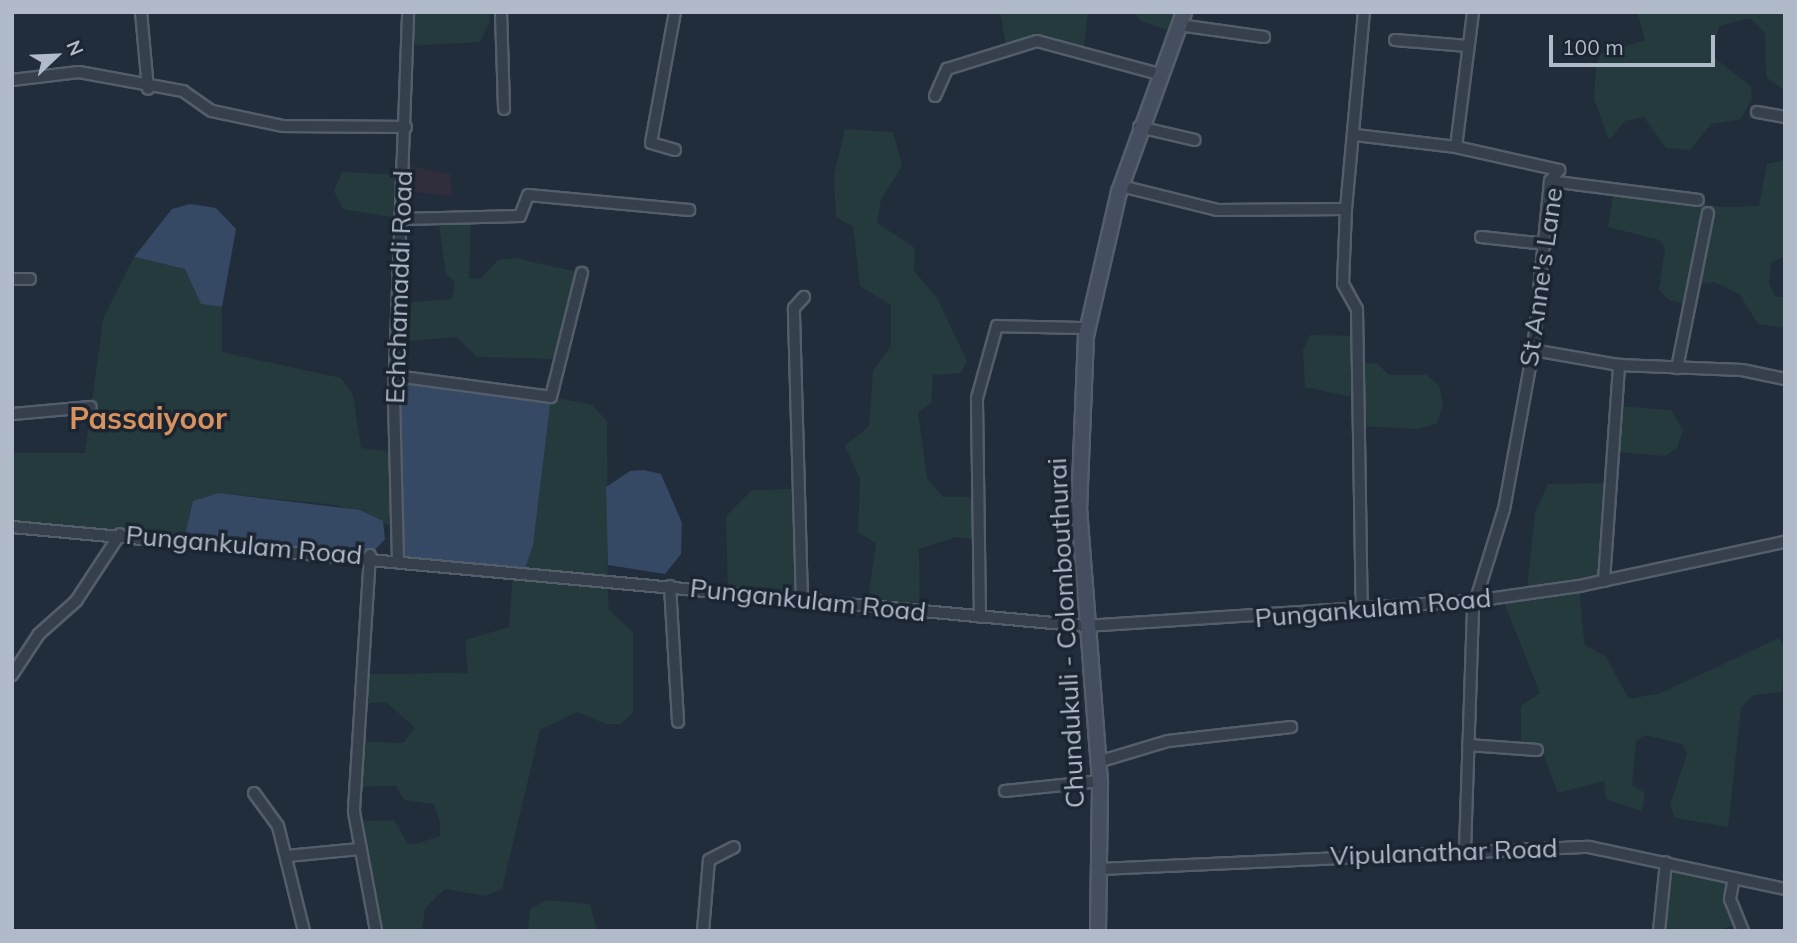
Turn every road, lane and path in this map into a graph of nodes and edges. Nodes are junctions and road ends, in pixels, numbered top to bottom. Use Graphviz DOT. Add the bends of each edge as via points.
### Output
graph roads {
  1 [pos="141,12"];
  2 [pos="408,12"];
  3 [pos="501,12"];
  4 [pos="675,12"];
  5 [pos="1363,12"];
  6 [pos="1473,12"];
  7 [pos="1181,19"];
  8 [pos="1264,37"];
  9 [pos="1395,40"];
  10 [pos="1468,46"];
  11 [pos="1159,74"];
  12 [pos="12,80"];
  13 [pos="148,89"];
  14 [pos="935,96"];
  15 [pos="504,109"];
  16 [pos="1757,112"];
  17 [pos="1785,117"];
  18 [pos="406,127"];
  19 [pos="1139,127"];
  20 [pos="1355,135"];
  21 [pos="1195,140"];
  22 [pos="1456,147"];
  23 [pos="675,150"];
  24 [pos="1550,181"];
  25 [pos="1121,186"];
  26 [pos="1698,200"];
  27 [pos="1346,209"];
  28 [pos="689,210"];
  29 [pos="1708,213"];
  30 [pos="403,219"];
  31 [pos="1480,237"];
  32 [pos="1546,244"];
  33 [pos="582,273"];
  34 [pos="12,279"];
  35 [pos="30,279"];
  36 [pos="804,297"];
  37 [pos="1088,328"];
  38 [pos="1533,350"];
  39 [pos="1619,365"];
  40 [pos="1677,368"];
  41 [pos="396,376"];
  42 [pos="1785,379"];
  43 [pos="91,407"];
  44 [pos="12,414"];
  45 [pos="12,527"];
  46 [pos="120,534"];
  47 [pos="1782,542"];
  48 [pos="370,555"];
  49 [pos="398,561"];
  50 [pos="1604,581"];
  51 [pos="670,586"];
  52 [pos="802,601"];
  53 [pos="1474,601"];
  54 [pos="1362,611"];
  55 [pos="980,617"];
  56 [pos="1085,626"];
  57 [pos="12,675"];
  58 [pos="677,722"];
  59 [pos="1291,727"];
  60 [pos="1468,745"];
  61 [pos="1537,750"];
  62 [pos="1098,762"];
  63 [pos="1100,781"];
  64 [pos="1005,790"];
  65 [pos="254,793"];
  66 [pos="734,847"];
  67 [pos="1465,848"];
  68 [pos="360,849"];
  69 [pos="287,856"];
  70 [pos="1666,862"];
  71 [pos="1100,869"];
  72 [pos="1734,878"];
  73 [pos="1785,889"];
  74 [pos="304,931"];
  75 [pos="376,931"];
  76 [pos="703,931"];
  77 [pos="1098,931"];
  78 [pos="1659,931"];
  79 [pos="1743,931"];
  1 -- 13 [label="street"];
  2 -- 18 [label="street, Echchamaddi Road"];
  3 -- 15 [label="street"];
  4 -- 23 [label="street" via="651,143"];
  5 -- 20 [label="street"];
  6 -- 10 [label="street"];
  7 -- 8 [label="street"];
  7 -- 11 [label="main road, Chundukuli - Colombouthurai"];
  9 -- 10 [label="street"];
  10 -- 22 [label="street"];
  11 -- 14 [label="street" via="1037,41 947,69"];
  11 -- 19 [label="main road, Chundukuli - Colombouthurai"];
  12 -- 13 [label="street" via="79,72"];
  13 -- 18 [label="street" via="183,91 212,111 283,126"];
  16 -- 17 [label="street"];
  18 -- 30 [label="street, Echchamaddi Road"];
  19 -- 21 [label="street"];
  19 -- 25 [label="main road, Chundukuli - Colombouthurai"];
  20 -- 22 [label="street, St Anne's Lane"];
  20 -- 27 [label="street"];
  22 -- 24 [label="street, St Anne's Lane" via="1559,170"];
  24 -- 26 [label="street"];
  24 -- 32 [label="street, St Anne's Lane"];
  25 -- 27 [label="street" via="1217,210"];
  25 -- 37 [label="main road, Chundukuli - Colombouthurai"];
  27 -- 54 [label="street" via="1343,284 1357,309"];
  28 -- 30 [label="street" via="528,195 520,216"];
  29 -- 40 [label="street"];
  30 -- 41 [label="street, Echchamaddi Road"];
  31 -- 32 [label="street"];
  32 -- 38 [label="street, St Anne's Lane"];
  33 -- 41 [label="street" via="551,397"];
  34 -- 35 [label="street"];
  36 -- 52 [label="street" via="794,308"];
  37 -- 55 [label="street" via="997,326 977,398"];
  37 -- 56 [label="main road, Chundukuli - Colombouthurai" via="1079,458"];
  38 -- 39 [label="street"];
  38 -- 53 [label="street, St Anne's Lane" via="1504,509"];
  39 -- 40 [label="street"];
  39 -- 50 [label="street"];
  40 -- 42 [label="street"];
  41 -- 49 [label="street, Echchamaddi Road"];
  43 -- 44 [label="street"];
  45 -- 46 [label="street, Pungankulam Road"];
  46 -- 48 [label="street, Pungankulam Road"];
  46 -- 57 [label="street" via="76,601 39,634"];
  47 -- 50 [label="street, Pungankulam Road"];
  48 -- 49 [label="street, Pungankulam Road"];
  48 -- 68 [label="street" via="354,764"];
  49 -- 51 [label="street, Pungankulam Road"];
  50 -- 53 [label="street, Pungankulam Road"];
  51 -- 52 [label="street, Pungankulam Road"];
  51 -- 58 [label="street"];
  52 -- 55 [label="street, Pungankulam Road"];
  53 -- 54 [label="street, Pungankulam Road"];
  53 -- 60 [label="street, St Anne's Lane"];
  54 -- 56 [label="street, Pungankulam Road"];
  55 -- 56 [label="street, Pungankulam Road"];
  56 -- 62 [label="main road, Chundukuli - Colombouthurai"];
  59 -- 62 [label="street" via="1168,741"];
  60 -- 61 [label="street"];
  60 -- 67 [label="street, St Anne's Lane"];
  62 -- 63 [label="main road, Chundukuli - Colombouthurai"];
  63 -- 64 [label="street"];
  63 -- 71 [label="main road, Chundukuli - Colombouthurai"];
  65 -- 69 [label="street" via="278,826"];
  66 -- 76 [label="street" via="709,860"];
  67 -- 70 [label="street, Vipulanathar Road" via="1589,847"];
  67 -- 71 [label="street, Vipulanathar Road"];
  68 -- 69 [label="street"];
  68 -- 75 [label="street"];
  69 -- 74 [label="street"];
  70 -- 72 [label="street, Vipulanathar Road"];
  70 -- 78 [label="street"];
  71 -- 77 [label="main road, Chundukuli - Colombouthurai"];
  72 -- 73 [label="street, Vipulanathar Road"];
  72 -- 79 [label="street" via="1730,899"];
}
